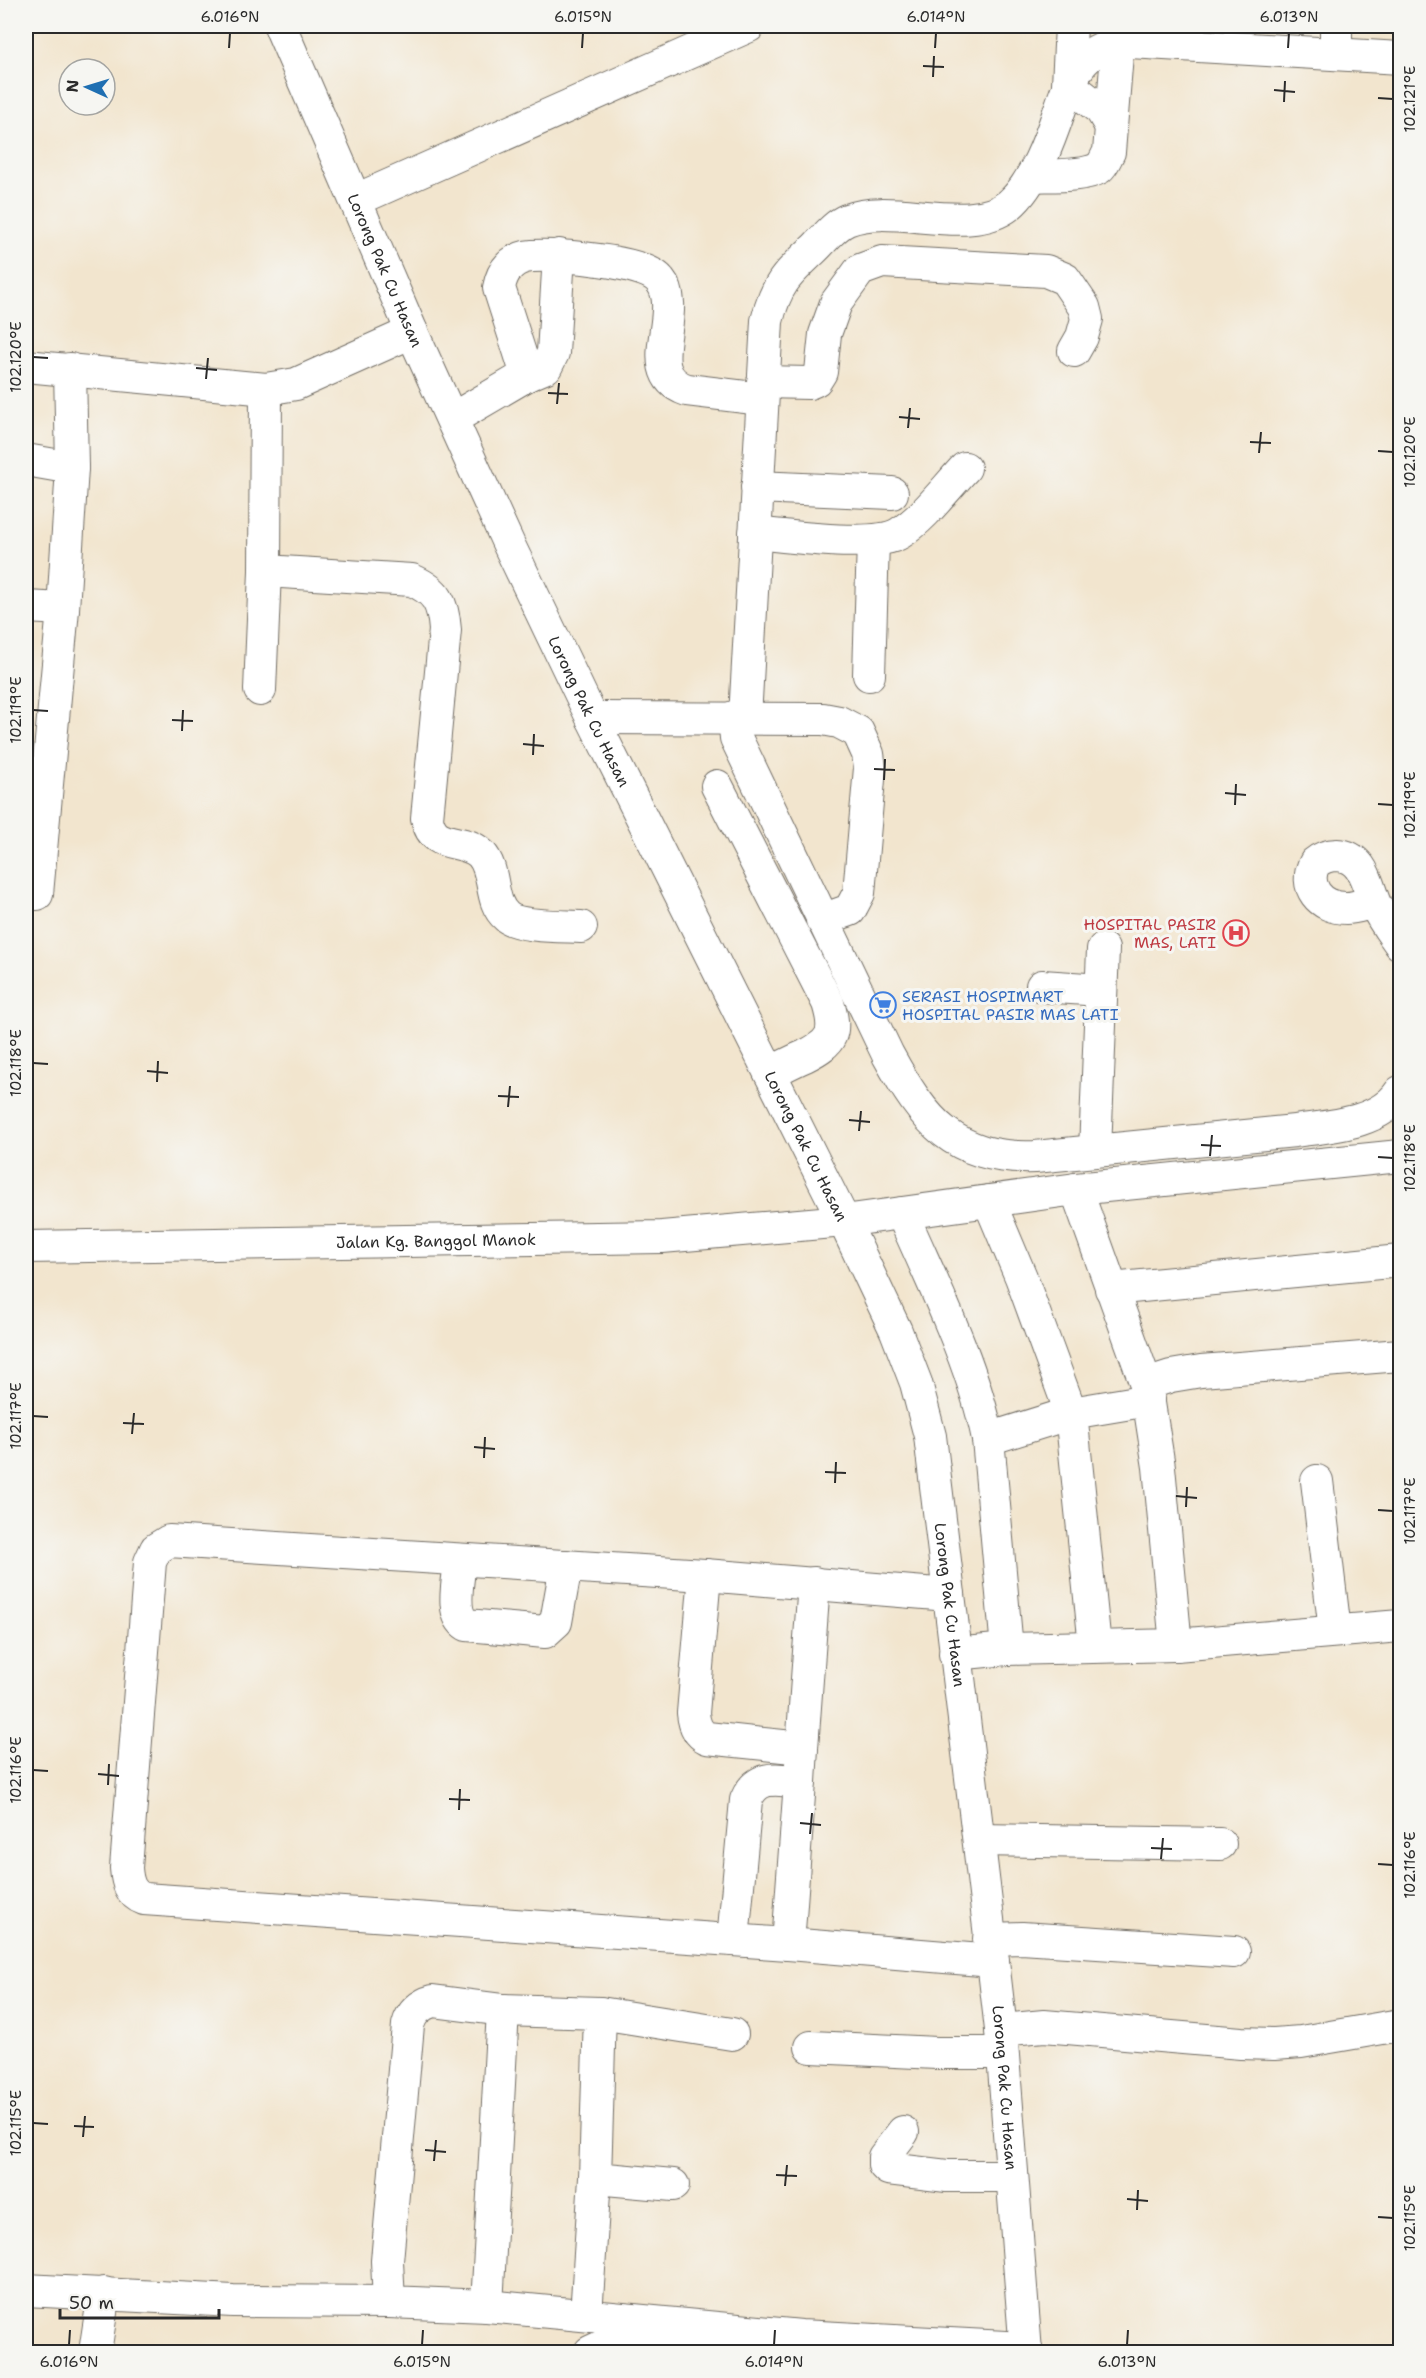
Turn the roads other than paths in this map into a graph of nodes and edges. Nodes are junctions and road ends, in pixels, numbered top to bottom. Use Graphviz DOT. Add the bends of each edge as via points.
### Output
graph roads {
  1 [pos="280,26"];
  2 [pos="749,26"];
  3 [pos="1071,26"];
  4 [pos="1336,40"];
  5 [pos="1118,42"];
  6 [pos="1401,58"];
  7 [pos="1068,84"];
  8 [pos="1111,127"];
  9 [pos="1032,176"];
  10 [pos="356,200"];
  11 [pos="559,255"];
  12 [pos="412,332"];
  13 [pos="1074,351"];
  14 [pos="26,366"];
  15 [pos="70,369"];
  16 [pos="527,375"];
  17 [pos="266,389"];
  18 [pos="763,390"];
  19 [pos="452,419"];
  20 [pos="26,460"];
  21 [pos="72,468"];
  22 [pos="964,468"];
  23 [pos="757,487"];
  24 [pos="892,493"];
  25 [pos="755,533"];
  26 [pos="873,541"];
  27 [pos="265,572"];
  28 [pos="26,607"];
  29 [pos="63,609"];
  30 [pos="869,675"];
  31 [pos="260,690"];
  32 [pos="592,718"];
  33 [pos="739,718"];
  34 [pos="717,786"];
  35 [pos="37,894"];
  36 [pos="1374,902"];
  37 [pos="822,920"];
  38 [pos="581,927"];
  39 [pos="1401,944"];
  40 [pos="1103,949"];
  41 [pos="1042,986"];
  42 [pos="1101,990"];
  43 [pos="770,1073"];
  44 [pos="1401,1092"];
  45 [pos="1095,1150"];
  46 [pos="1401,1156"];
  47 [pos="1076,1189"];
  48 [pos="989,1201"];
  49 [pos="902,1213"];
  50 [pos="844,1221"];
  51 [pos="26,1247"];
  52 [pos="1401,1261"];
  53 [pos="1111,1289"];
  54 [pos="1401,1355"];
  55 [pos="1147,1392"];
  56 [pos="1071,1413"];
  57 [pos="988,1439"];
  58 [pos="1317,1481"];
  59 [pos="460,1560"];
  60 [pos="566,1566"];
  61 [pos="705,1575"];
  62 [pos="814,1583"];
  63 [pos="949,1594"];
  64 [pos="1401,1626"];
  65 [pos="1335,1631"];
  66 [pos="1176,1645"];
  67 [pos="1095,1646"];
  68 [pos="1007,1649"];
  69 [pos="955,1654"];
  70 [pos="802,1748"];
  71 [pos="800,1782"];
  72 [pos="979,1840"];
  73 [pos="1220,1844"];
  74 [pos="734,1940"];
  75 [pos="788,1944"];
  76 [pos="991,1950"];
  77 [pos="1234,1952"];
  78 [pos="503,2010"];
  79 [pos="600,2013"];
  80 [pos="1401,2025"];
  81 [pos="732,2034"];
  82 [pos="1001,2042"];
  83 [pos="811,2047"];
  84 [pos="903,2132"];
  85 [pos="1012,2176"];
  86 [pos="596,2178"];
  87 [pos="673,2185"];
  88 [pos="26,2290"];
  89 [pos="104,2293"];
  90 [pos="389,2302"];
  91 [pos="487,2306"];
  92 [pos="586,2315"];
  93 [pos="628,2332"];
  94 [pos="801,2344"];
  95 [pos="1026,2350"];
  96 [pos="95,2352"];
  97 [pos="590,2352"];
  98 [pos="727,2352"];
  1 -- 10 [label="street, Lorong Pak Cu Hasan"];
  2 -- 10 [label="street"];
  3 -- 7 [label="street"];
  4 -- 5 [label="street"];
  4 -- 6 [label="street"];
  5 -- 7 [label="street" via="1090,56"];
  5 -- 8 [label="street"];
  7 -- 8 [label="street" via="1101,110"];
  7 -- 9 [label="street"];
  8 -- 9 [label="street" via="1109,152 1098,168 1082,173"];
  9 -- 18 [label="street" via="1008,205 980,216 878,214 847,220 835,227 785,277 777,291 767,321"];
  10 -- 12 [label="street, Lorong Pak Cu Hasan"];
  11 -- 16 [label="street" via="552,358 542,370"];
  11 -- 16 [label="street" via="524,257 512,262 501,277 499,288"];
  11 -- 18 [label="street" via="626,265 652,273 664,284 668,300 663,362 673,383 687,390"];
  12 -- 17 [label="street" via="296,384"];
  12 -- 19 [label="street, Lorong Pak Cu Hasan"];
  13 -- 18 [label="street" via="1087,319 1084,307 1065,279 1046,271 882,262 860,270 836,303 816,380"];
  14 -- 15 [label="street"];
  15 -- 17 [label="street"];
  15 -- 21 [label="street"];
  16 -- 19 [label="street"];
  17 -- 27 [label="street"];
  18 -- 23 [label="street"];
  19 -- 32 [label="street, Lorong Pak Cu Hasan"];
  20 -- 21 [label="street"];
  21 -- 29 [label="street"];
  22 -- 26 [label="street" via="901,533"];
  23 -- 24 [label="street"];
  23 -- 25 [label="street"];
  25 -- 26 [label="street"];
  25 -- 33 [label="street"];
  26 -- 30 [label="street"];
  27 -- 31 [label="street"];
  27 -- 38 [label="street" via="412,580 434,593 444,614 445,630 427,818 430,830 441,839 480,854 488,864 496,900 508,917 526,923"];
  28 -- 29 [label="street"];
  29 -- 35 [label="street"];
  32 -- 33 [label="street"];
  32 -- 43 [label="street, Lorong Pak Cu Hasan"];
  33 -- 37 [label="street" via="736,738"];
  33 -- 37 [label="street" via="839,722 858,732 864,742 870,768 859,893 850,910"];
  34 -- 43 [label="street" via="828,1003 832,1020 826,1044"];
  36 -- 39 [label="street"];
  37 -- 45 [label="street" via="896,1070 932,1121 968,1147 988,1154 1017,1158"];
  40 -- 42 [label="street"];
  41 -- 42 [label="street"];
  42 -- 45 [label="street"];
  43 -- 50 [label="street, Lorong Pak Cu Hasan"];
  44 -- 45 [label="street" via="1380,1110 1334,1126"];
  46 -- 47 [label="street, Jalan Kg. Banggol Manok"];
  47 -- 48 [label="street, Jalan Kg. Banggol Manok"];
  47 -- 53 [label="street"];
  48 -- 49 [label="street, Jalan Kg. Banggol Manok"];
  48 -- 56 [label="street"];
  49 -- 50 [label="street, Jalan Kg. Banggol Manok"];
  49 -- 57 [label="street" via="978,1397"];
  50 -- 51 [label="street, Jalan Kg. Banggol Manok" via="662,1237"];
  50 -- 63 [label="street, Lorong Pak Cu Hasan" via="916,1383 930,1436"];
  52 -- 53 [label="street"];
  53 -- 55 [label="street"];
  54 -- 55 [label="street" via="1201,1371 1171,1376"];
  55 -- 56 [label="street"];
  55 -- 66 [label="street" via="1159,1467"];
  56 -- 57 [label="street"];
  56 -- 67 [label="street"];
  57 -- 68 [label="street"];
  58 -- 65 [label="street"];
  59 -- 60 [label="street"];
  59 -- 60 [label="street" via="460,1621 467,1625 545,1632 556,1623"];
  59 -- 74 [label="street" via="177,1541 156,1549 150,1562 127,1856 130,1889 144,1899"];
  60 -- 61 [label="street"];
  61 -- 62 [label="street"];
  61 -- 70 [label="street" via="693,1713 697,1729 707,1738"];
  62 -- 63 [label="street"];
  62 -- 70 [label="street"];
  63 -- 69 [label="street, Lorong Pak Cu Hasan"];
  64 -- 65 [label="street"];
  65 -- 66 [label="street"];
  66 -- 67 [label="street"];
  67 -- 68 [label="street"];
  68 -- 69 [label="street"];
  69 -- 72 [label="street, Lorong Pak Cu Hasan"];
  70 -- 71 [label="street"];
  71 -- 74 [label="street" via="771,1778 759,1782 749,1793"];
  71 -- 75 [label="street"];
  72 -- 73 [label="street"];
  72 -- 76 [label="street, Lorong Pak Cu Hasan"];
  74 -- 75 [label="street"];
  75 -- 76 [label="street"];
  76 -- 77 [label="street" via="1022,1938"];
  76 -- 82 [label="street, Lorong Pak Cu Hasan"];
  78 -- 79 [label="street"];
  78 -- 90 [label="street" via="433,2001 425,2003 409,2019 387,2261"];
  78 -- 91 [label="street"];
  79 -- 81 [label="street"];
  79 -- 86 [label="street"];
  80 -- 82 [label="street" via="1275,2044 1044,2026"];
  82 -- 83 [label="street" via="937,2054"];
  82 -- 85 [label="street, Lorong Pak Cu Hasan"];
  84 -- 85 [label="street" via="884,2157 888,2169 947,2176"];
  85 -- 95 [label="street, Lorong Pak Cu Hasan"];
  86 -- 87 [label="street"];
  86 -- 92 [label="street"];
  88 -- 89 [label="street"];
  89 -- 90 [label="street" via="233,2301"];
  89 -- 96 [label="street"];
  90 -- 91 [label="street"];
  91 -- 92 [label="street"];
  92 -- 93 [label="street"];
  93 -- 94 [label="street"];
  93 -- 97 [label="street"];
  93 -- 98 [label="street"];
  94 -- 95 [label="street"];
}
